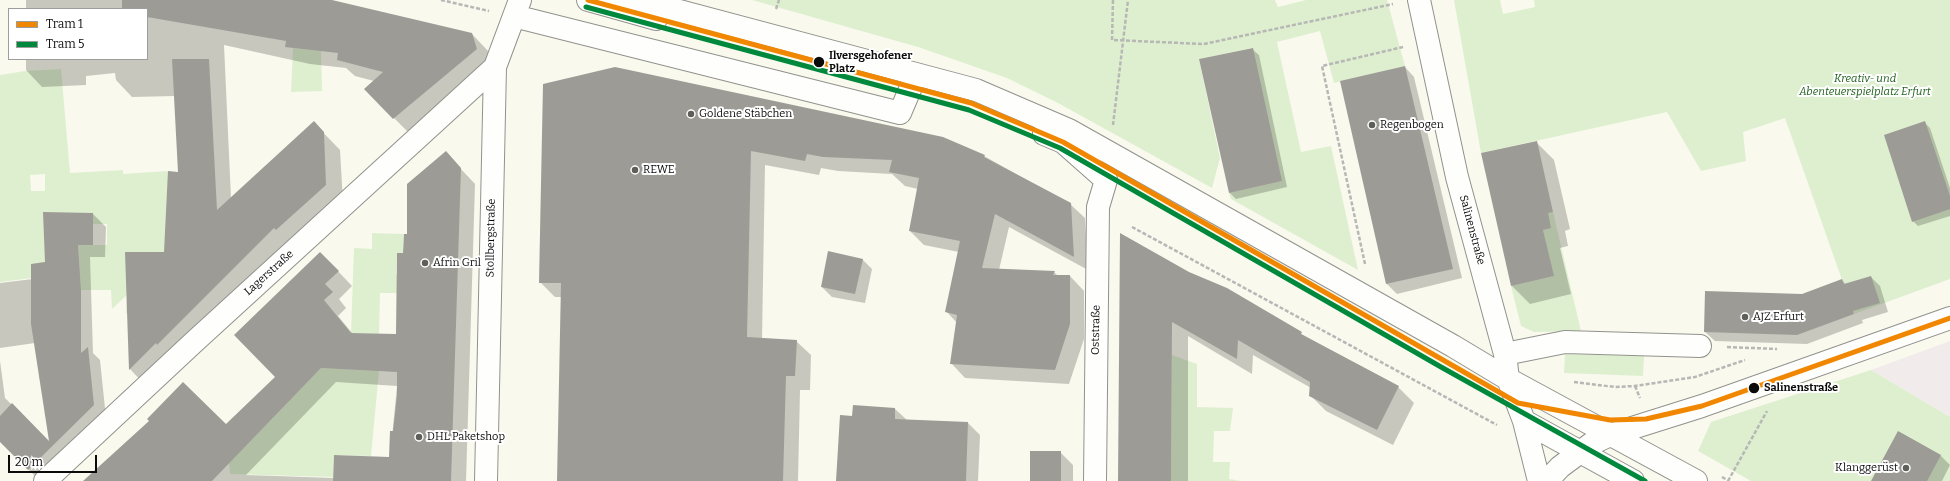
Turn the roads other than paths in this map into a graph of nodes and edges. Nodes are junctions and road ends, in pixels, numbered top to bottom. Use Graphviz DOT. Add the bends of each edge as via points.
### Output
graph roads {
  1 [pos="588,0"];
  2 [pos="638,0"];
  3 [pos="1419,0"];
  4 [pos="517,8"];
  5 [pos="495,68"];
  6 [pos="911,87"];
  7 [pos="1950,318"];
  8 [pos="1700,346"];
  9 [pos="1505,354"];
  10 [pos="1508,379"];
  11 [pos="1524,421"];
  12 [pos="1610,435"];
  13 [pos="1580,452"];
  14 [pos="45,481"];
  15 [pos="486,481"];
  16 [pos="1095,481"];
  17 [pos="1539,481"];
  18 [pos="1547,481"];
  19 [pos="1633,481"];
  20 [pos="1696,481"];
  1 -- 6 [label="street"];
  2 -- 10 [label="street" via="976,90 1018,107 1069,130"];
  3 -- 9 [label="street, Salinenstraße" via="1458,177"];
  4 -- 5 [label="street, Stollbergstraße"];
  4 -- 6 [label="street" via="900,113"];
  5 -- 14 [label="street, Lagerstraße"];
  5 -- 15 [label="street, Stollbergstraße"];
  6 -- 16 [label="street, Oststraße" via="971,103 1063,142 1106,180 1098,207"];
  7 -- 12 [label="street" via="1702,406"];
  8 -- 9 [label="street" via="1565,342"];
  9 -- 10 [label="street, Salinenstraße"];
  10 -- 11 [label="street, Salinenstraße"];
  10 -- 12 [label="street"];
  11 -- 13 [label="street"];
  11 -- 17 [label="street, Salinenstraße"];
  12 -- 13 [label="street"];
  12 -- 20 [label="street"];
  13 -- 18 [label="street"];
  13 -- 19 [label="street"];
}
